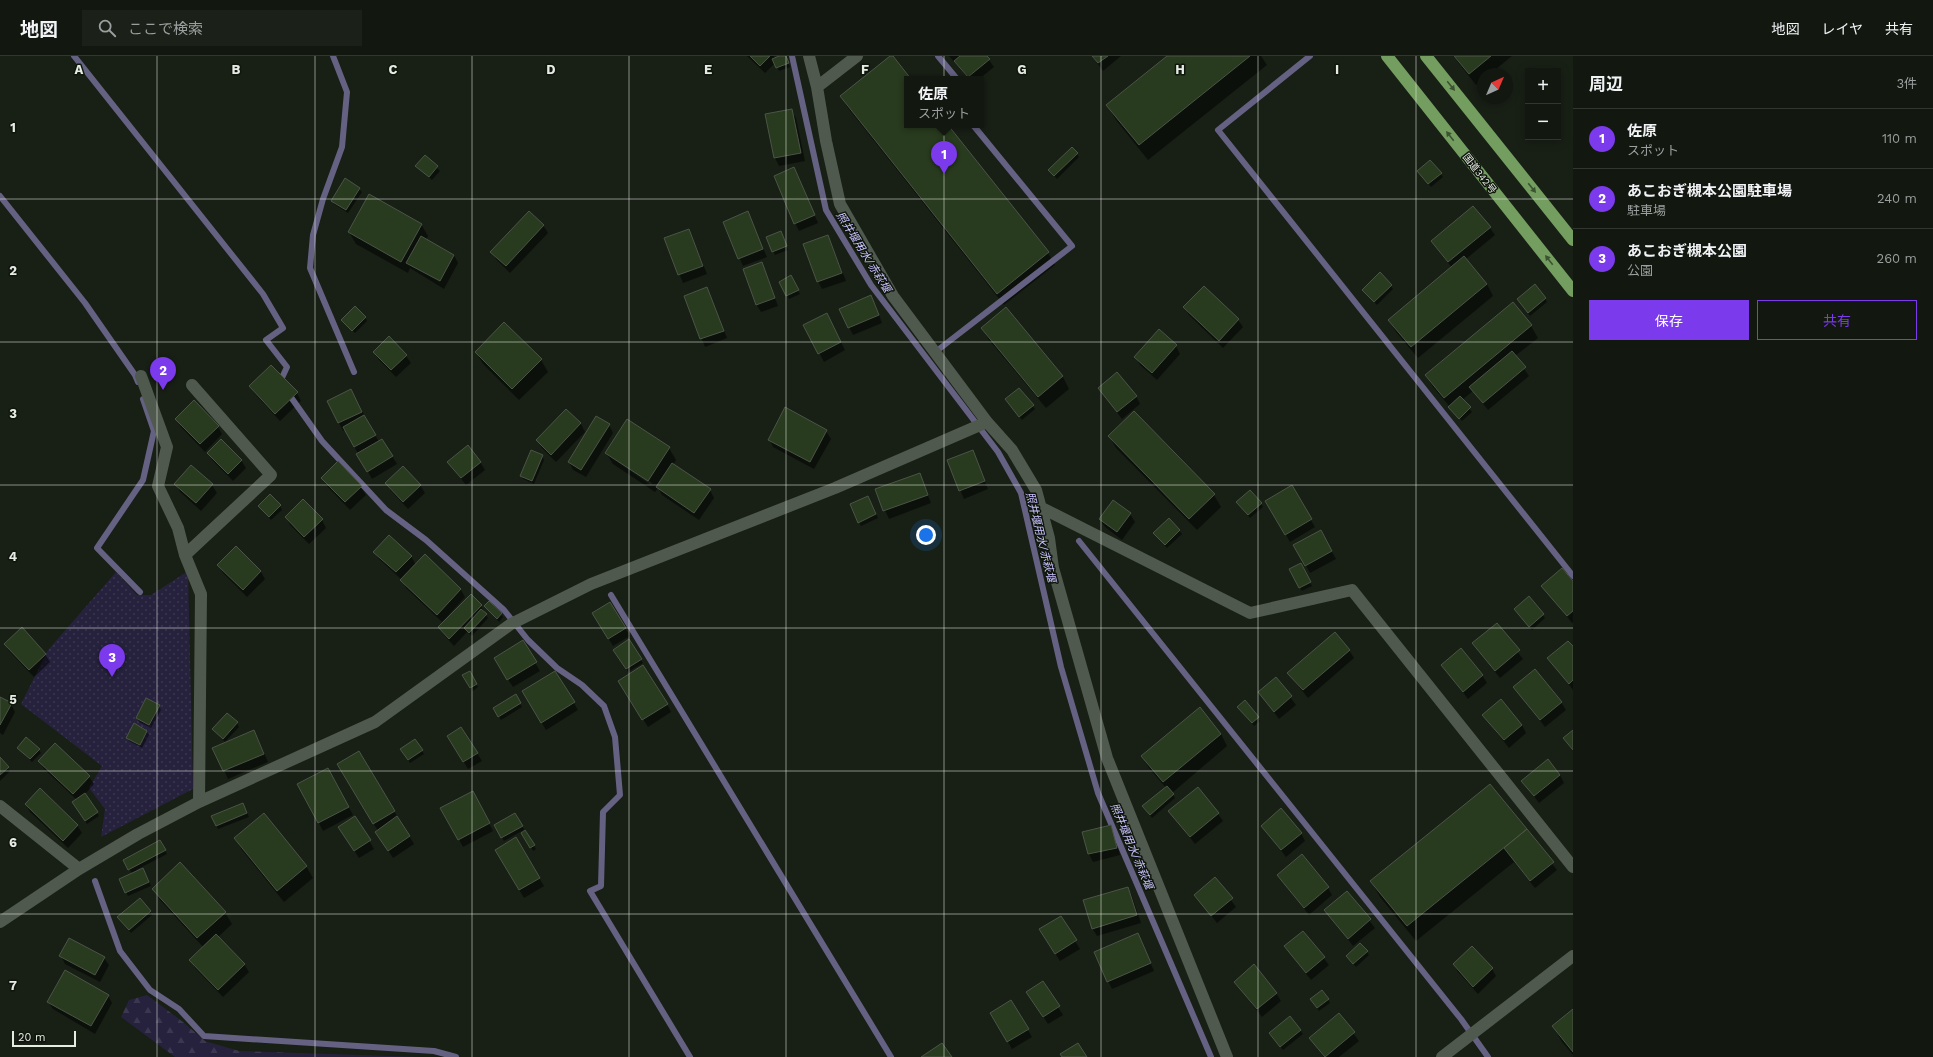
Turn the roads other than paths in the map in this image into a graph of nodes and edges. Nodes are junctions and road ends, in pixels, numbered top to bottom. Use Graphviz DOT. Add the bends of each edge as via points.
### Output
graph roads {
  1 [pos="809,56"];
  2 [pos="857,56"];
  3 [pos="1387,56"];
  4 [pos="1426,56"];
  5 [pos="817,87"];
  6 [pos="1573,240"];
  7 [pos="1573,291"];
  8 [pos="140,376"];
  9 [pos="192,385"];
  10 [pos="987,422"];
  11 [pos="1040,507"];
  12 [pos="185,556"];
  13 [pos="199,802"];
  14 [pos="0,806"];
  15 [pos="1573,867"];
  16 [pos="79,869"];
  17 [pos="0,922"];
  18 [pos="1573,956"];
  19 [pos="1227,1057"];
  20 [pos="1442,1057"];
  1 -- 5 [label="street"];
  2 -- 5 [label="street"];
  7 -- 3 [label="highway, 国道342号, one-way"];
  4 -- 6 [label="highway, one-way"];
  5 -- 10 [label="street" via="840,204 892,296"];
  8 -- 12 [label="street" via="167,447 158,486 178,528"];
  9 -- 12 [label="street" via="271,475"];
  10 -- 11 [label="street" via="1012,450 1036,490"];
  10 -- 13 [label="street" via="836,488 584,588 511,624 376,722"];
  11 -- 15 [label="street" via="1250,613 1352,590"];
  11 -- 19 [label="street" via="1053,568 1107,758"];
  12 -- 13 [label="street" via="201,594"];
  13 -- 16 [label="street"];
  14 -- 16 [label="street"];
  16 -- 17 [label="street"];
  18 -- 20 [label="street"];
}
